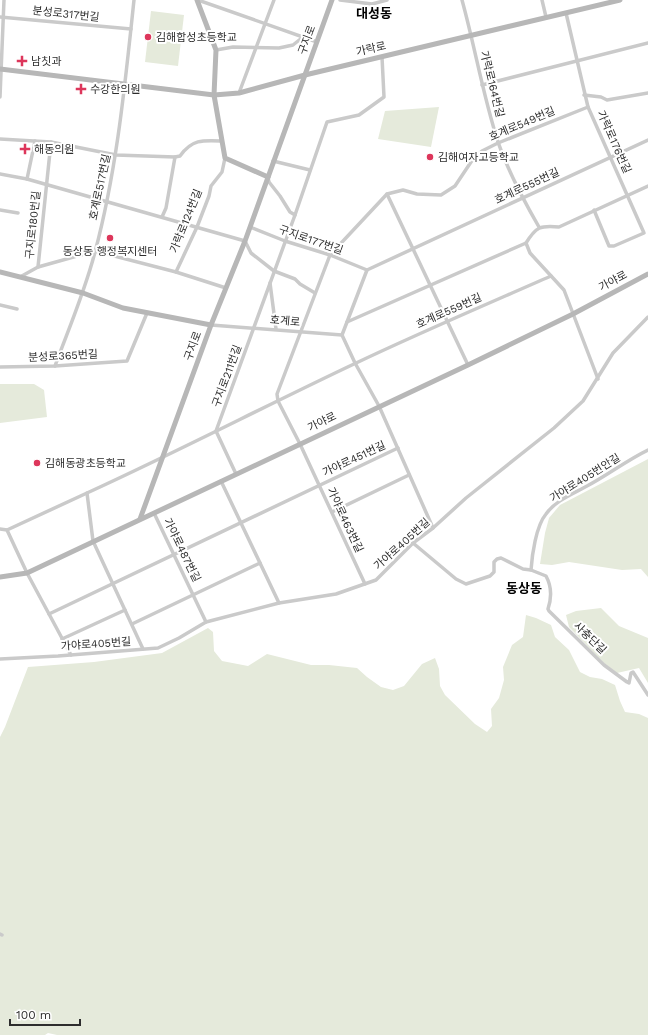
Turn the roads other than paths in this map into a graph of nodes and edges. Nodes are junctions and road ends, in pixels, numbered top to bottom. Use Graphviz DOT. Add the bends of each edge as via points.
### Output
graph roads {
  1 [pos="4,0"];
  2 [pos="134,0"];
  3 [pos="197,0"];
  4 [pos="274,0"];
  5 [pos="332,0"];
  6 [pos="340,0"];
  7 [pos="387,0"];
  8 [pos="462,0"];
  9 [pos="542,0"];
  10 [pos="620,0"];
  11 [pos="566,13"];
  12 [pos="2,17"];
  13 [pos="546,17"];
  14 [pos="265,24"];
  15 [pos="131,30"];
  16 [pos="471,35"];
  17 [pos="303,37"];
  18 [pos="317,42"];
  19 [pos="648,43"];
  20 [pos="256,48"];
  21 [pos="216,50"];
  22 [pos="382,56"];
  23 [pos="577,61"];
  24 [pos="0,69"];
  25 [pos="305,75"];
  26 [pos="125,83"];
  27 [pos="482,86"];
  28 [pos="239,93"];
  29 [pos="648,93"];
  30 [pos="214,95"];
  31 [pos="584,95"];
  32 [pos="0,97"];
  33 [pos="588,107"];
  34 [pos="0,139"];
  35 [pos="222,140"];
  36 [pos="648,140"];
  37 [pos="35,141"];
  38 [pos="51,142"];
  39 [pos="498,143"];
  40 [pos="116,155"];
  41 [pos="175,157"];
  42 [pos="225,158"];
  43 [pos="611,158"];
  44 [pos="273,161"];
  45 [pos="310,170"];
  46 [pos="0,174"];
  47 [pos="268,177"];
  48 [pos="27,179"];
  49 [pos="46,185"];
  50 [pos="648,186"];
  51 [pos="387,194"];
  52 [pos="628,195"];
  53 [pos="522,198"];
  54 [pos="106,202"];
  55 [pos="0,210"];
  56 [pos="594,210"];
  57 [pos="18,213"];
  58 [pos="295,215"];
  59 [pos="162,217"];
  60 [pos="197,227"];
  61 [pos="250,227"];
  62 [pos="539,227"];
  63 [pos="245,241"];
  64 [pos="285,241"];
  65 [pos="526,244"];
  66 [pos="413,249"];
  67 [pos="95,251"];
  68 [pos="330,255"];
  69 [pos="38,267"];
  70 [pos="367,270"];
  71 [pos="274,271"];
  72 [pos="0,272"];
  73 [pos="176,272"];
  74 [pos="648,274"];
  75 [pos="551,276"];
  76 [pos="20,277"];
  77 [pos="270,282"];
  78 [pos="431,285"];
  79 [pos="226,288"];
  80 [pos="83,293"];
  81 [pos="314,293"];
  82 [pos="0,305"];
  83 [pos="17,309"];
  84 [pos="147,313"];
  85 [pos="573,314"];
  86 [pos="648,317"];
  87 [pos="347,322"];
  88 [pos="448,322"];
  89 [pos="211,324"];
  90 [pos="254,328"];
  91 [pos="276,330"];
  92 [pos="300,332"];
  93 [pos="342,335"];
  94 [pos="355,363"];
  95 [pos="468,365"];
  96 [pos="55,366"];
  97 [pos="0,367"];
  98 [pos="598,379"];
  99 [pos="278,400"];
  100 [pos="378,406"];
  101 [pos="216,431"];
  102 [pos="300,444"];
  103 [pos="398,448"];
  104 [pos="648,450"];
  105 [pos="162,459"];
  106 [pos="236,474"];
  107 [pos="410,476"];
  108 [pos="221,481"];
  109 [pos="319,486"];
  110 [pos="87,493"];
  111 [pos="332,512"];
  112 [pos="154,513"];
  113 [pos="140,519"];
  114 [pos="240,523"];
  115 [pos="434,528"];
  116 [pos="0,529"];
  117 [pos="7,530"];
  118 [pos="93,541"];
  119 [pos="413,543"];
  120 [pos="174,555"];
  121 [pos="260,563"];
  122 [pos="532,570"];
  123 [pos="27,573"];
  124 [pos="0,576"];
  125 [pos="113,584"];
  126 [pos="365,584"];
  127 [pos="194,595"];
  128 [pos="278,603"];
  129 [pos="125,610"];
  130 [pos="49,614"];
  131 [pos="206,622"];
  132 [pos="132,624"];
  133 [pos="62,639"];
  134 [pos="144,649"];
  135 [pos="71,655"];
  136 [pos="0,658"];
  137 [pos="648,695"];
  1 -- 12 [label="street"];
  2 -- 15 [label="street"];
  3 -- 14 [label="street"];
  3 -- 21 [label="main road"];
  4 -- 14 [label="street"];
  5 -- 18 [label="main road, 구지로"];
  6 -- 7 [label="street" via="372,4"];
  8 -- 16 [label="street, 가락로164번길"];
  9 -- 13 [label="street"];
  10 -- 11 [label="main road, 가락로"];
  11 -- 13 [label="main road, 가락로"];
  11 -- 23 [label="street, 가락로176번길"];
  12 -- 15 [label="street, 분성로317번길"];
  12 -- 24 [label="street"];
  13 -- 16 [label="main road, 가락로"];
  14 -- 17 [label="street"];
  14 -- 20 [label="street"];
  15 -- 26 [label="street"];
  16 -- 22 [label="main road, 가락로"];
  16 -- 27 [label="street, 가락로164번길"];
  17 -- 18 [label="street"];
  17 -- 20 [label="street" via="293,45"];
  18 -- 25 [label="main road, 구지로"];
  19 -- 23 [label="street"];
  20 -- 21 [label="street" via="233,47"];
  20 -- 28 [label="street"];
  21 -- 30 [label="main road, 가락로124번길"];
  22 -- 25 [label="main road, 가락로"];
  22 -- 45 [label="street, 구지로211번길" via="384,97 359,115 327,122"];
  23 -- 27 [label="street"];
  23 -- 31 [label="street, 가락로176번길"];
  24 -- 26 [label="main road, 가락로"];
  24 -- 32 [label="street"];
  25 -- 28 [label="main road, 가락로"];
  25 -- 44 [label="main road, 구지로"];
  26 -- 30 [label="main road, 가락로"];
  26 -- 40 [label="street, 호계로517번길"];
  27 -- 39 [label="street, 가락로164번길"];
  28 -- 30 [label="main road, 가락로"];
  29 -- 31 [label="street, 가락로176번길" via="607,100"];
  30 -- 35 [label="main road, 가락로124번길"];
  31 -- 33 [label="street, 가락로176번길"];
  33 -- 39 [label="street, 호계로549번길"];
  33 -- 43 [label="street, 가락로176번길"];
  34 -- 37 [label="street"];
  35 -- 41 [label="street" via="197,141 180,156"];
  35 -- 42 [label="main road, 가락로124번길"];
  36 -- 43 [label="street, 호계로555번길"];
  37 -- 38 [label="street"];
  37 -- 48 [label="street"];
  38 -- 40 [label="street"];
  38 -- 49 [label="street"];
  39 -- 51 [label="street, 호계로549번길" via="473,159 455,186 441,195 418,194 403,190"];
  39 -- 53 [label="street, 가락로164번길"];
  40 -- 41 [label="street"];
  40 -- 54 [label="street, 호계로517번길"];
  41 -- 59 [label="street" via="166,208"];
  42 -- 47 [label="main road"];
  42 -- 60 [label="street, 가락로124번길" via="222,172 211,186"];
  43 -- 52 [label="street, 가락로176번길"];
  43 -- 53 [label="street, 호계로555번길"];
  44 -- 45 [label="street"];
  44 -- 47 [label="main road, 구지로"];
  45 -- 58 [label="street, 구지로211번길"];
  46 -- 48 [label="street, 구지로180번길"];
  47 -- 58 [label="street" via="290,212"];
  47 -- 61 [label="main road, 구지로"];
  48 -- 49 [label="street, 구지로180번길"];
  49 -- 54 [label="street, 구지로180번길"];
  49 -- 69 [label="street, 구지로180번길"];
  50 -- 52 [label="street"];
  51 -- 66 [label="street"];
  51 -- 68 [label="street"];
  52 -- 56 [label="street"];
  52 -- 56 [label="street, 가락로176번길" via="644,233 609,246"];
  53 -- 62 [label="street, 가락로164번길"];
  53 -- 66 [label="street, 호계로555번길"];
  54 -- 59 [label="street, 구지로180번길"];
  54 -- 67 [label="street, 호계로517번길"];
  55 -- 57 [label="street"];
  56 -- 62 [label="street" via="559,227"];
  58 -- 64 [label="street, 구지로211번길"];
  59 -- 60 [label="street, 구지로180번길"];
  60 -- 63 [label="street, 구지로180번길"];
  60 -- 73 [label="street, 가락로124번길"];
  61 -- 63 [label="main road, 구지로"];
  61 -- 64 [label="street, 구지로177번길"];
  62 -- 65 [label="street"];
  63 -- 71 [label="street" via="251,253"];
  63 -- 79 [label="main road, 구지로"];
  64 -- 68 [label="street, 구지로177번길"];
  64 -- 71 [label="street, 구지로211번길"];
  65 -- 75 [label="street" via="530,253"];
  65 -- 78 [label="street"];
  66 -- 70 [label="street, 호계로555번길"];
  66 -- 78 [label="street"];
  67 -- 69 [label="street"];
  67 -- 73 [label="street"];
  67 -- 80 [label="street, 호계로517번길"];
  68 -- 70 [label="street, 구지로177번길"];
  68 -- 81 [label="street"];
  69 -- 76 [label="street"];
  70 -- 87 [label="street"];
  71 -- 77 [label="street, 구지로211번길"];
  71 -- 81 [label="street" via="295,279"];
  72 -- 76 [label="main road, 호계로"];
  73 -- 79 [label="street"];
  74 -- 85 [label="main road, 가야로"];
  75 -- 85 [label="street" via="564,290"];
  75 -- 88 [label="street, 호계로559번길"];
  76 -- 80 [label="main road, 호계로"];
  77 -- 90 [label="street, 구지로211번길"];
  77 -- 91 [label="street"];
  78 -- 87 [label="street"];
  78 -- 88 [label="street"];
  79 -- 89 [label="main road, 구지로"];
  80 -- 84 [label="main road, 호계로" via="123,308"];
  80 -- 96 [label="street"];
  81 -- 92 [label="street"];
  82 -- 83 [label="street"];
  84 -- 89 [label="main road, 호계로"];
  84 -- 96 [label="street, 분성로365번길" via="127,361"];
  85 -- 95 [label="main road, 가야로"];
  85 -- 98 [label="street"];
  86 -- 98 [label="street, 가야로405번길" via="613,353"];
  87 -- 93 [label="street"];
  88 -- 94 [label="street, 호계로559번길"];
  88 -- 95 [label="street"];
  89 -- 90 [label="street, 호계로"];
  89 -- 105 [label="main road, 구지로"];
  90 -- 91 [label="street, 호계로"];
  90 -- 101 [label="street, 구지로211번길"];
  91 -- 92 [label="street, 호계로"];
  92 -- 93 [label="street, 호계로"];
  92 -- 99 [label="street" via="277,394"];
  93 -- 94 [label="street"];
  94 -- 99 [label="street"];
  94 -- 100 [label="street"];
  95 -- 100 [label="main road, 가야로"];
  96 -- 97 [label="street, 분성로365번길"];
  98 -- 115 [label="street, 가야로405번길" via="583,401 554,428 466,498"];
  99 -- 101 [label="street"];
  99 -- 102 [label="street"];
  100 -- 102 [label="main road, 가야로"];
  100 -- 103 [label="street, 가야로451번길"];
  101 -- 105 [label="street"];
  101 -- 106 [label="street"];
  102 -- 106 [label="main road, 가야로"];
  102 -- 109 [label="street, 가야로463번길"];
  103 -- 107 [label="street, 가야로451번길"];
  103 -- 109 [label="street, 가야로451번길"];
  104 -- 122 [label="street, 가야로405번안길" via="567,497 546,514 537,535"];
  105 -- 110 [label="street"];
  105 -- 113 [label="main road, 구지로"];
  106 -- 108 [label="main road, 가야로"];
  107 -- 111 [label="street"];
  107 -- 115 [label="street, 가야로451번길"];
  108 -- 112 [label="main road, 가야로"];
  108 -- 114 [label="street"];
  109 -- 111 [label="street, 가야로463번길"];
  109 -- 114 [label="street, 가야로463번길"];
  110 -- 117 [label="street"];
  110 -- 118 [label="street"];
  111 -- 126 [label="street, 가야로463번길"];
  112 -- 113 [label="main road, 가야로"];
  112 -- 120 [label="street, 가야로487번길"];
  113 -- 118 [label="main road, 가야로"];
  114 -- 120 [label="street, 가야로463번길"];
  114 -- 121 [label="street"];
  115 -- 119 [label="street, 가야로405번길"];
  116 -- 117 [label="street"];
  117 -- 123 [label="street"];
  118 -- 123 [label="main road, 가야로"];
  118 -- 125 [label="street"];
  119 -- 122 [label="street" via="466,584 490,576 494,572 494,562 501,558 523,569"];
  119 -- 126 [label="street, 가야로405번길" via="376,580"];
  120 -- 125 [label="street, 가야로463번길"];
  120 -- 127 [label="street, 가야로487번길"];
  121 -- 127 [label="street"];
  121 -- 128 [label="street"];
  122 -- 137 [label="street, 사충단길" via="546,576 551,585 549,611 604,665 629,683 633,672"];
  123 -- 124 [label="main road, 가야로"];
  123 -- 130 [label="street"];
  125 -- 129 [label="street"];
  125 -- 130 [label="street, 가야로463번길"];
  126 -- 128 [label="street, 가야로405번길" via="336,594"];
  127 -- 131 [label="street, 가야로487번길"];
  127 -- 132 [label="street, 가야로487번길"];
  128 -- 131 [label="street, 가야로405번길"];
  129 -- 132 [label="street"];
  129 -- 133 [label="street"];
  130 -- 133 [label="street"];
  131 -- 134 [label="street, 가야로405번길" via="158,648"];
  132 -- 134 [label="street"];
  133 -- 135 [label="street"];
  134 -- 135 [label="street, 가야로405번길"];
  135 -- 136 [label="street, 가야로405번길"];
}
